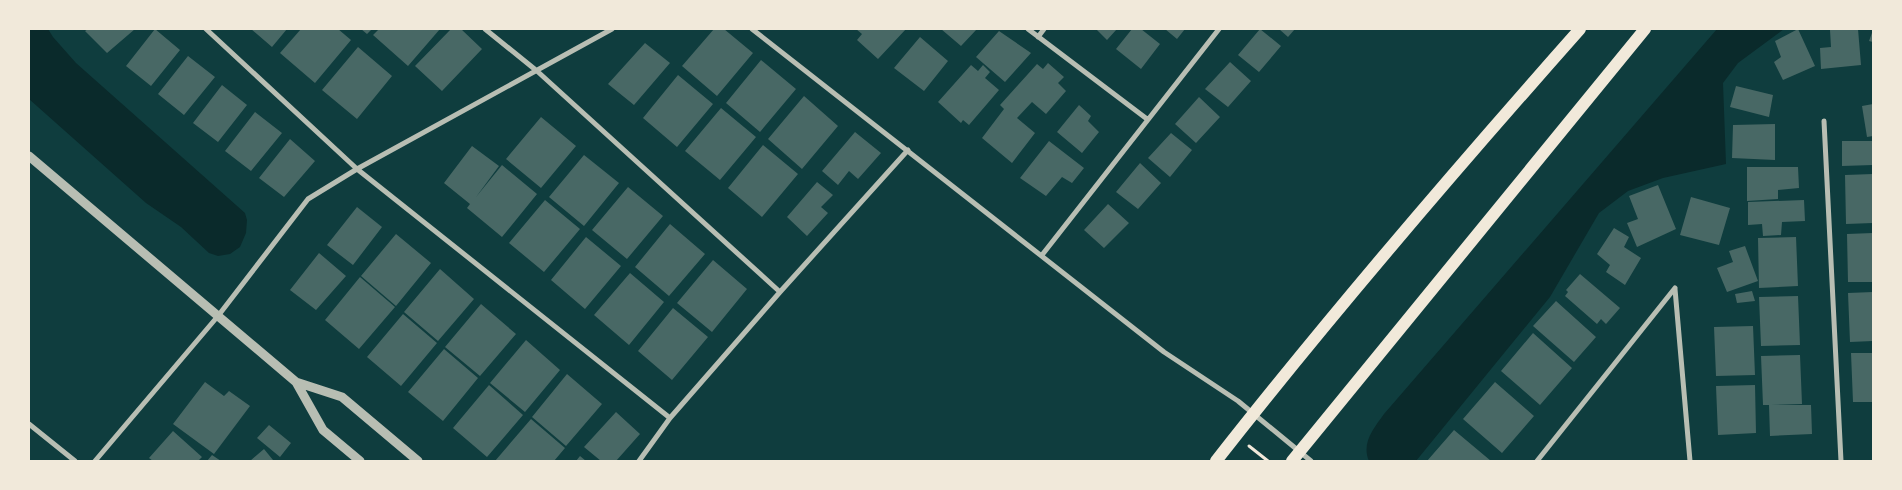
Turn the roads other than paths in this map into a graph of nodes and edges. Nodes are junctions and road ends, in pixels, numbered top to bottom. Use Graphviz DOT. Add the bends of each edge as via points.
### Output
graph roads {
  1 [pos="206,29"];
  2 [pos="485,29"];
  3 [pos="612,29"];
  4 [pos="752,29"];
  5 [pos="1028,29"];
  6 [pos="1044,29"];
  7 [pos="1219,29"];
  8 [pos="1580,29"];
  9 [pos="1645,29"];
  10 [pos="1038,37"];
  11 [pos="537,72"];
  12 [pos="1147,119"];
  13 [pos="1824,122"];
  14 [pos="908,150"];
  15 [pos="29,156"];
  16 [pos="358,169"];
  17 [pos="1042,255"];
  18 [pos="780,292"];
  19 [pos="218,316"];
  20 [pos="296,382"];
  21 [pos="1252,414"];
  22 [pos="670,418"];
  23 [pos="29,424"];
  24 [pos="1296,457"];
  25 [pos="75,461"];
  26 [pos="95,461"];
  27 [pos="360,461"];
  28 [pos="418,461"];
  29 [pos="639,461"];
  30 [pos="1216,461"];
  31 [pos="1311,461"];
  32 [pos="1537,461"];
  33 [pos="1690,461"];
  34 [pos="1841,461"];
  1 -- 16 [label="street"];
  2 -- 11 [label="street"];
  3 -- 11 [label="street"];
  4 -- 14 [label="street"];
  5 -- 10 [label="street"];
  6 -- 10 [label="street"];
  7 -- 12 [label="street"];
  8 -- 21 [label="main road" via="1459,165"];
  9 -- 24 [label="main road"];
  10 -- 12 [label="street"];
  11 -- 16 [label="street"];
  11 -- 18 [label="street"];
  12 -- 17 [label="street"];
  13 -- 34 [label="street"];
  14 -- 17 [label="street"];
  14 -- 18 [label="street"];
  15 -- 19 [label="street"];
  16 -- 19 [label="street" via="308,198"];
  16 -- 22 [label="street"];
  17 -- 21 [label="street" via="1164,352 1238,401"];
  18 -- 22 [label="street"];
  19 -- 20 [label="street"];
  19 -- 26 [label="street"];
  20 -- 27 [label="street" via="323,430"];
  20 -- 28 [label="street" via="342,397"];
  21 -- 24 [label="street"];
  21 -- 30 [label="main road"];
  22 -- 29 [label="street"];
  23 -- 25 [label="street"];
  24 -- 31 [label="street"];
  32 -- 33 [label="street" via="1675,288"];
}
